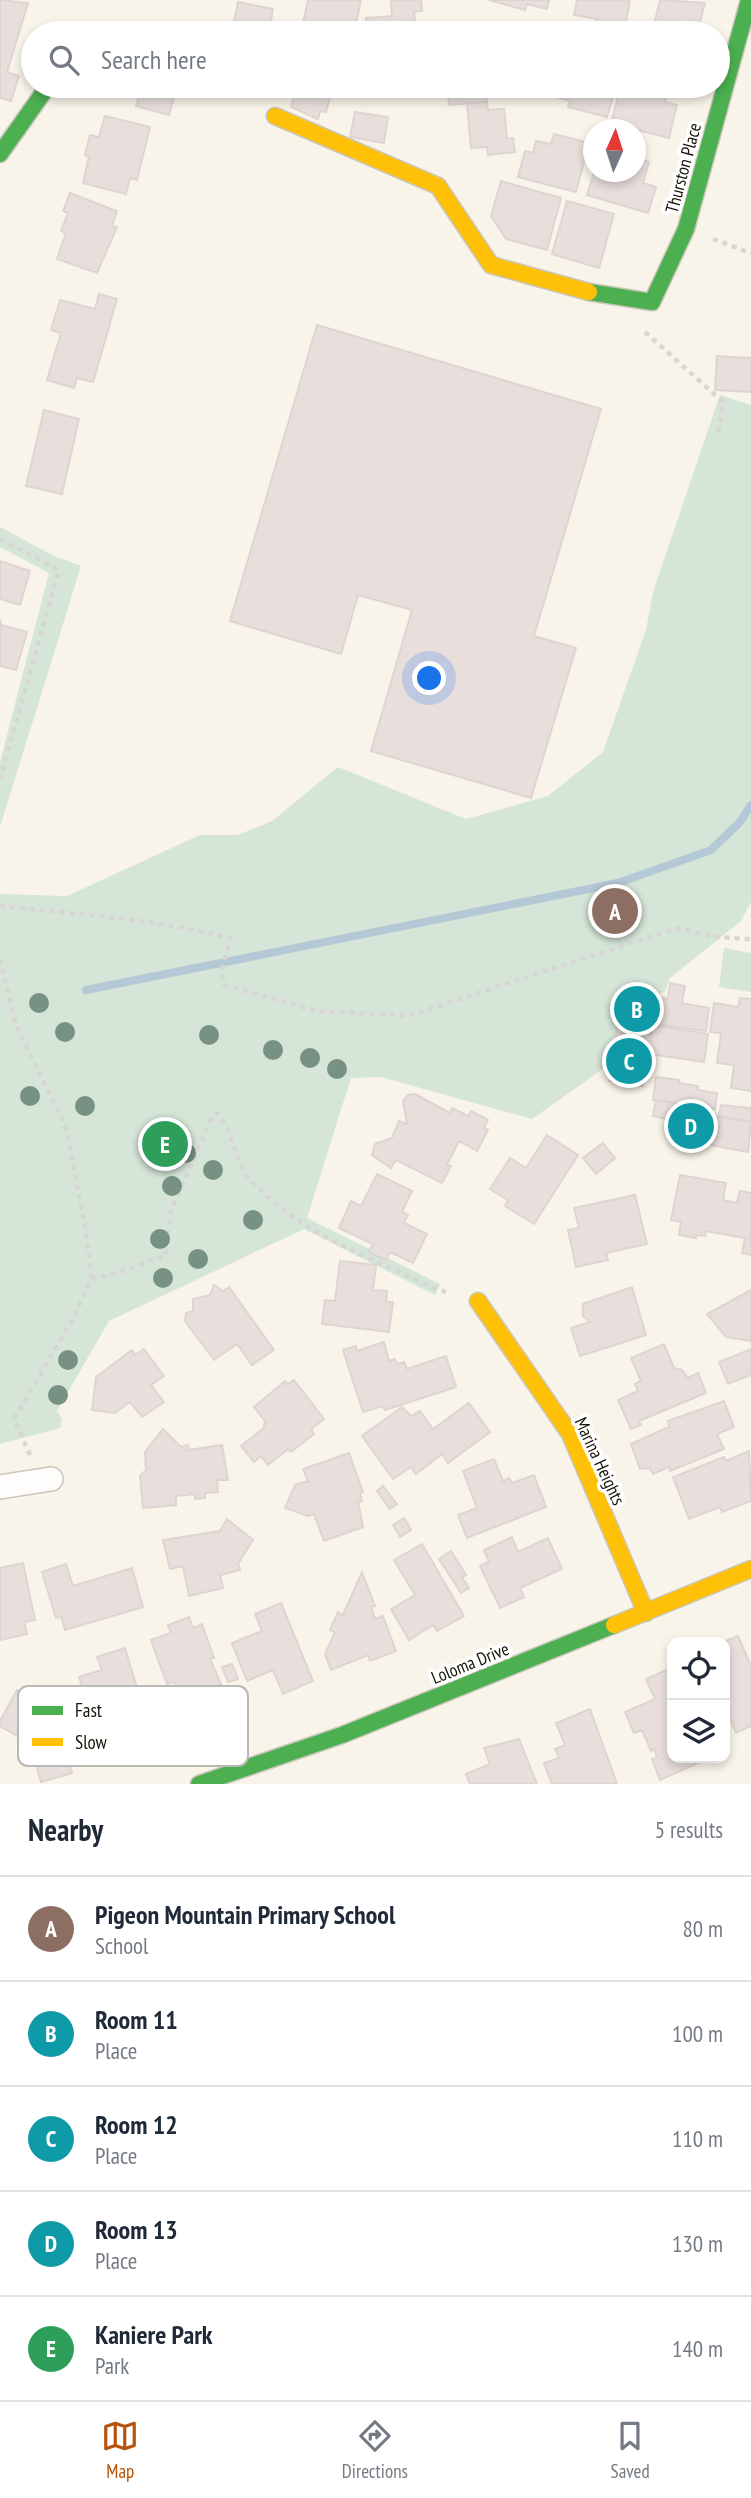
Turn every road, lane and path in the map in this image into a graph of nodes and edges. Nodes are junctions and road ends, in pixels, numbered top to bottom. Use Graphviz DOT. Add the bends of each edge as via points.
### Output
graph roads {
  1 [pos="749,0"];
  2 [pos="730,69"];
  3 [pos="40,98"];
  4 [pos="722,98"];
  5 [pos="275,116"];
  6 [pos="0,154"];
  7 [pos="686,229"];
  8 [pos="751,253"];
  9 [pos="652,302"];
  10 [pos="718,436"];
  11 [pos="0,539"];
  12 [pos="0,779"];
  13 [pos="0,906"];
  14 [pos="751,939"];
  15 [pos="0,959"];
  16 [pos="91,1278"];
  17 [pos="478,1301"];
  18 [pos="51,1479"];
  19 [pos="0,1487"];
  20 [pos="751,1569"];
  21 [pos="646,1613"];
  22 [pos="247,1777"];
  23 [pos="200,1784"];
  1 -- 2 [label="street, Thurston Place"];
  3 -- 6 [label="street"];
  4 -- 7 [label="street, Thurston Place"];
  5 -- 9 [label="street" via="438,186 491,265 592,293"];
  7 -- 8 [label="path"];
  7 -- 9 [label="street, Thurston Place"];
  9 -- 10 [label="path" via="643,330 723,402"];
  11 -- 12 [label="path" via="59,570"];
  13 -- 14 [label="path" via="99,914 230,938 223,985 317,1011 408,1016 677,928"];
  15 -- 16 [label="path" via="16,1025 65,1128"];
  16 -- 17 [label="path" via="116,1276 164,1257 171,1211 217,1113 224,1119 232,1149 247,1177 299,1221 434,1288"];
  16 -- 18 [label="path" via="74,1317 14,1419 28,1454"];
  17 -- 21 [label="street, Marina Heights" via="570,1434"];
  18 -- 19 [label="street"];
  20 -- 21 [label="street, Loloma Drive"];
  21 -- 22 [label="street, Loloma Drive"];
  22 -- 23 [label="street, Loloma Drive"];
}
